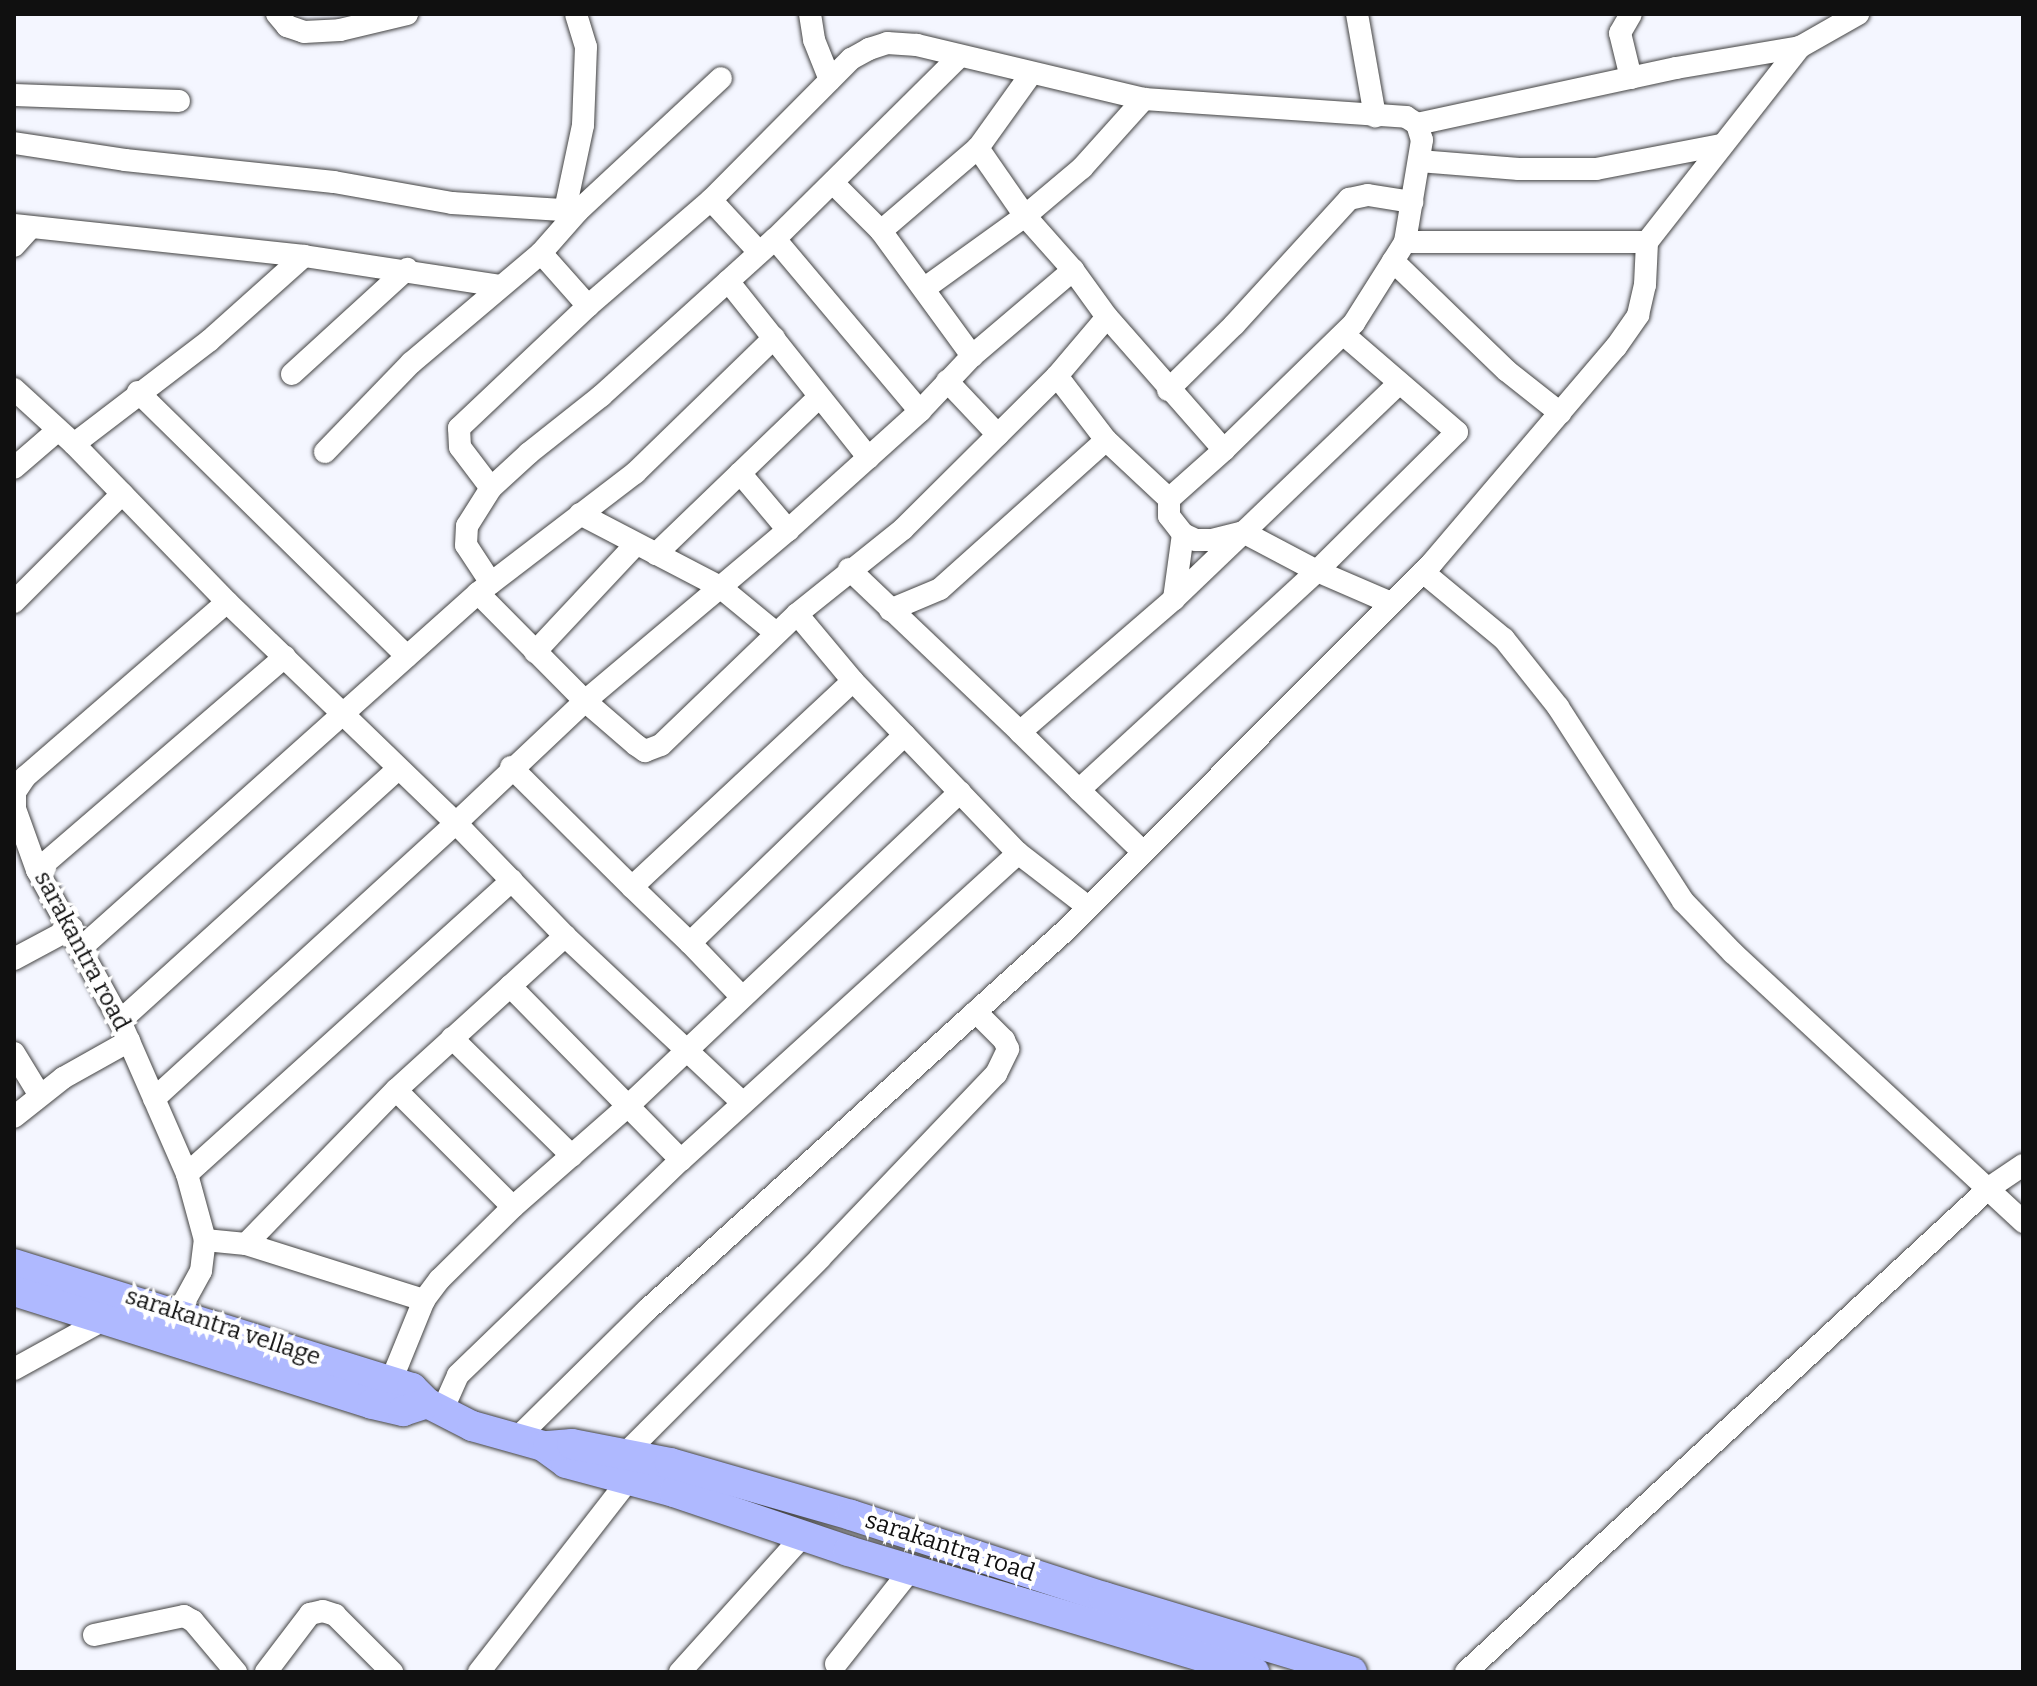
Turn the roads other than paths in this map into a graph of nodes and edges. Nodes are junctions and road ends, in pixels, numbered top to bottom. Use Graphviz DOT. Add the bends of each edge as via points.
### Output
graph roads {
  1 [pos="277,14"];
  2 [pos="407,14"];
  3 [pos="576,14"];
  4 [pos="810,14"];
  5 [pos="1357,14"];
  6 [pos="1631,14"];
  7 [pos="1858,14"];
  8 [pos="1800,47"];
  9 [pos="960,56"];
  10 [pos="1031,74"];
  11 [pos="721,78"];
  12 [pos="1631,78"];
  13 [pos="830,80"];
  14 [pos="14,95"];
  15 [pos="1144,99"];
  16 [pos="179,101"];
  17 [pos="1375,116"];
  18 [pos="1417,124"];
  19 [pos="14,143"];
  20 [pos="1721,145"];
  21 [pos="978,148"];
  22 [pos="1419,161"];
  23 [pos="833,183"];
  24 [pos="711,200"];
  25 [pos="1412,202"];
  26 [pos="571,211"];
  27 [pos="1025,216"];
  28 [pos="22,226"];
  29 [pos="881,231"];
  30 [pos="1647,242"];
  31 [pos="767,245"];
  32 [pos="14,246"];
  33 [pos="1399,251"];
  34 [pos="541,253"];
  35 [pos="304,256"];
  36 [pos="407,269"];
  37 [pos="1073,270"];
  38 [pos="728,281"];
  39 [pos="500,286"];
  40 [pos="925,288"];
  41 [pos="588,306"];
  42 [pos="1107,317"];
  43 [pos="1343,334"];
  44 [pos="774,338"];
  45 [pos="972,356"];
  46 [pos="292,374"];
  47 [pos="1057,376"];
  48 [pos="947,381"];
  49 [pos="1399,383"];
  50 [pos="14,389"];
  51 [pos="1168,390"];
  52 [pos="138,392"];
  53 [pos="819,397"];
  54 [pos="920,411"];
  55 [pos="1560,413"];
  56 [pos="998,435"];
  57 [pos="66,437"];
  58 [pos="1106,440"];
  59 [pos="1224,450"];
  60 [pos="325,452"];
  61 [pos="869,458"];
  62 [pos="14,468"];
  63 [pos="740,473"];
  64 [pos="491,488"];
  65 [pos="122,494"];
  66 [pos="1169,499"];
  67 [pos="580,514"];
  68 [pos="788,530"];
  69 [pos="1243,532"];
  70 [pos="1183,534"];
  71 [pos="635,545"];
  72 [pos="656,554"];
  73 [pos="849,569"];
  74 [pos="1317,571"];
  75 [pos="1423,572"];
  76 [pos="720,587"];
  77 [pos="485,588"];
  78 [pos="1174,599"];
  79 [pos="14,602"];
  80 [pos="227,602"];
  81 [pos="1391,603"];
  82 [pos="890,610"];
  83 [pos="797,614"];
  84 [pos="776,633"];
  85 [pos="535,652"];
  86 [pos="407,656"];
  87 [pos="285,657"];
  88 [pos="853,681"];
  89 [pos="585,701"];
  90 [pos="342,712"];
  91 [pos="1020,732"];
  92 [pos="905,735"];
  93 [pos="511,767"];
  94 [pos="398,769"];
  95 [pos="1079,790"];
  96 [pos="960,792"];
  97 [pos="456,823"];
  98 [pos="1143,852"];
  99 [pos="1018,853"];
  100 [pos="27,861"];
  101 [pos="512,880"];
  102 [pos="632,887"];
  103 [pos="1088,907"];
  104 [pos="565,936"];
  105 [pos="77,938"];
  106 [pos="690,943"];
  107 [pos="14,959"];
  108 [pos="510,986"];
  109 [pos="741,996"];
  110 [pos="976,1012"];
  111 [pos="124,1031"];
  112 [pos="452,1038"];
  113 [pos="685,1049"];
  114 [pos="14,1053"];
  115 [pos="396,1090"];
  116 [pos="39,1094"];
  117 [pos="154,1099"];
  118 [pos="743,1103"];
  119 [pos="628,1106"];
  120 [pos="14,1117"];
  121 [pos="572,1156"];
  122 [pos="681,1160"];
  123 [pos="2023,1165"];
  124 [pos="187,1174"];
  125 [pos="1989,1188"];
  126 [pos="513,1207"];
  127 [pos="2023,1222"];
  128 [pos="205,1240"];
  129 [pos="246,1244"];
  130 [pos="14,1264"];
  131 [pos="14,1291"];
  132 [pos="424,1300"];
  133 [pos="178,1313"];
  134 [pos="105,1319"];
  135 [pos="14,1369"];
  136 [pos="381,1392"];
  137 [pos="435,1407"];
  138 [pos="529,1442"];
  139 [pos="627,1467"];
  140 [pos="803,1536"];
  141 [pos="912,1568"];
  142 [pos="94,1635"];
  143 [pos="841,1669"];
  144 [pos="236,1672"];
  145 [pos="266,1672"];
  146 [pos="392,1672"];
  147 [pos="479,1672"];
  148 [pos="680,1672"];
  149 [pos="1254,1672"];
  150 [pos="1352,1672"];
  151 [pos="1466,1672"];
  1 -- 2 [label="street" via="287,26 304,32 340,30"];
  3 -- 26 [label="street" via="586,47 583,125"];
  4 -- 13 [label="street"];
  5 -- 17 [label="street"];
  6 -- 12 [label="street" via="1620,33"];
  7 -- 8 [label="street"];
  8 -- 12 [label="street"];
  8 -- 20 [label="street"];
  9 -- 10 [label="street"];
  9 -- 13 [label="street" via="887,43 851,59"];
  9 -- 23 [label="street"];
  10 -- 15 [label="street"];
  10 -- 21 [label="street"];
  11 -- 26 [label="street"];
  12 -- 18 [label="street"];
  13 -- 24 [label="street"];
  14 -- 16 [label="street"];
  15 -- 17 [label="street"];
  15 -- 27 [label="street" via="1082,168"];
  17 -- 18 [label="street" via="1406,117"];
  18 -- 22 [label="street" via="1422,140"];
  19 -- 26 [label="street" via="334,182 452,203"];
  20 -- 22 [label="street" via="1596,169"];
  20 -- 30 [label="street"];
  21 -- 27 [label="street"];
  21 -- 29 [label="street"];
  22 -- 25 [label="street"];
  23 -- 29 [label="street"];
  23 -- 31 [label="street"];
  24 -- 31 [label="street"];
  24 -- 41 [label="street"];
  25 -- 33 [label="street"];
  25 -- 51 [label="street" via="1368,195 1349,199"];
  26 -- 34 [label="street"];
  27 -- 37 [label="street"];
  27 -- 40 [label="street"];
  28 -- 32 [label="street"];
  28 -- 35 [label="street"];
  29 -- 40 [label="street"];
  30 -- 33 [label="street"];
  30 -- 55 [label="street" via="1638,315"];
  31 -- 38 [label="street"];
  31 -- 54 [label="street"];
  33 -- 43 [label="street"];
  33 -- 55 [label="street" via="1507,371"];
  34 -- 39 [label="street"];
  34 -- 41 [label="street"];
  35 -- 36 [label="street"];
  35 -- 52 [label="street" via="210,340"];
  36 -- 39 [label="street"];
  36 -- 46 [label="street"];
  37 -- 42 [label="street"];
  37 -- 45 [label="street"];
  38 -- 44 [label="street"];
  38 -- 64 [label="street"];
  39 -- 60 [label="street" via="411,363"];
  40 -- 45 [label="street"];
  41 -- 64 [label="street" via="459,428 460,447"];
  42 -- 47 [label="street"];
  42 -- 51 [label="street"];
  43 -- 49 [label="street"];
  43 -- 59 [label="street"];
  44 -- 53 [label="street"];
  44 -- 67 [label="street" via="635,473"];
  45 -- 48 [label="street"];
  47 -- 56 [label="street"];
  47 -- 58 [label="street"];
  48 -- 54 [label="street"];
  48 -- 56 [label="street"];
  49 -- 69 [label="street"];
  49 -- 74 [label="street" via="1457,432"];
  50 -- 57 [label="street"];
  51 -- 59 [label="street"];
  52 -- 57 [label="street"];
  52 -- 86 [label="street"];
  53 -- 61 [label="street"];
  53 -- 63 [label="street"];
  54 -- 61 [label="street"];
  55 -- 75 [label="street"];
  56 -- 73 [label="street" via="903,529"];
  57 -- 62 [label="street"];
  57 -- 65 [label="street"];
  58 -- 66 [label="street"];
  58 -- 82 [label="street" via="940,589"];
  59 -- 66 [label="street"];
  61 -- 68 [label="street"];
  63 -- 68 [label="street"];
  63 -- 72 [label="street"];
  64 -- 77 [label="street" via="467,526 466,545"];
  65 -- 79 [label="street"];
  65 -- 80 [label="street"];
  66 -- 70 [label="street" via="1169,516"];
  67 -- 71 [label="street"];
  67 -- 77 [label="street"];
  68 -- 76 [label="street"];
  69 -- 70 [label="street" via="1212,540"];
  69 -- 74 [label="street"];
  69 -- 78 [label="street"];
  70 -- 78 [label="street"];
  71 -- 72 [label="street"];
  71 -- 85 [label="street"];
  72 -- 76 [label="street"];
  73 -- 82 [label="street"];
  73 -- 83 [label="street"];
  74 -- 81 [label="street"];
  74 -- 95 [label="street"];
  75 -- 81 [label="street"];
  75 -- 125 [label="street" via="1504,639 1558,707 1683,901"];
  76 -- 84 [label="street"];
  76 -- 89 [label="street"];
  77 -- 85 [label="street"];
  77 -- 86 [label="street"];
  78 -- 91 [label="street"];
  80 -- 87 [label="street"];
  80 -- 100 [label="street, sarakantra road" via="25,777 15,792 15,809"];
  81 -- 98 [label="street"];
  82 -- 91 [label="street"];
  83 -- 84 [label="street"];
  83 -- 88 [label="street"];
  84 -- 89 [label="street" via="653,749 636,745"];
  85 -- 89 [label="street"];
  86 -- 90 [label="street"];
  87 -- 90 [label="street"];
  87 -- 100 [label="street"];
  88 -- 92 [label="street"];
  88 -- 102 [label="street"];
  89 -- 93 [label="street"];
  90 -- 94 [label="street"];
  90 -- 105 [label="street"];
  91 -- 95 [label="street"];
  92 -- 96 [label="street"];
  92 -- 106 [label="street"];
  93 -- 97 [label="street"];
  93 -- 102 [label="street"];
  94 -- 97 [label="street"];
  94 -- 111 [label="street"];
  95 -- 98 [label="street"];
  96 -- 99 [label="street"];
  96 -- 109 [label="street"];
  97 -- 101 [label="street"];
  97 -- 117 [label="street"];
  98 -- 103 [label="street"];
  99 -- 103 [label="street"];
  99 -- 118 [label="street"];
  100 -- 105 [label="street, sarakantra road"];
  101 -- 104 [label="street"];
  101 -- 124 [label="street"];
  102 -- 106 [label="street"];
  103 -- 110 [label="street"];
  104 -- 108 [label="street"];
  104 -- 113 [label="street"];
  105 -- 107 [label="street"];
  105 -- 111 [label="street, sarakantra road"];
  106 -- 109 [label="street"];
  108 -- 112 [label="street"];
  108 -- 119 [label="street"];
  109 -- 113 [label="street"];
  110 -- 138 [label="street" via="647,1310"];
  110 -- 139 [label="street" via="1008,1049 996,1074"];
  111 -- 116 [label="street"];
  111 -- 117 [label="street, sarakantra road"];
  112 -- 115 [label="street"];
  112 -- 121 [label="street"];
  113 -- 118 [label="street"];
  113 -- 119 [label="street"];
  114 -- 116 [label="street"];
  115 -- 126 [label="street"];
  115 -- 129 [label="street"];
  116 -- 120 [label="street"];
  117 -- 124 [label="street, sarakantra road"];
  118 -- 122 [label="street"];
  119 -- 121 [label="street"];
  119 -- 122 [label="street"];
  121 -- 126 [label="street"];
  122 -- 137 [label="street" via="458,1375"];
  123 -- 125 [label="street"];
  124 -- 128 [label="street, sarakantra road"];
  125 -- 127 [label="street"];
  125 -- 151 [label="street"];
  126 -- 132 [label="street"];
  128 -- 129 [label="street"];
  128 -- 133 [label="street, sarakantra road" via="201,1271"];
  129 -- 132 [label="street"];
  130 -- 133 [label="street, sarakantra vellage"];
  131 -- 134 [label="street, sarakantra vellage"];
  132 -- 136 [label="street"];
  133 -- 136 [label="street, sarakantra vellage"];
  134 -- 135 [label="street"];
  134 -- 136 [label="street, sarakantra vellage"];
  136 -- 137 [label="street" via="403,1411"];
  137 -- 138 [label="street, sarakantra road" via="472,1426"];
  138 -- 139 [label="street, sarakantra road" via="572,1444"];
  139 -- 140 [label="street, sarakantra road"];
  139 -- 147 [label="street"];
  139 -- 150 [label="street, sarakantra road" via="670,1463"];
  140 -- 141 [label="street, sarakantra road"];
  140 -- 148 [label="street"];
  141 -- 143 [label="street"];
  141 -- 149 [label="street, sarakantra road"];
  142 -- 144 [label="street" via="184,1616"];
  145 -- 146 [label="street" via="310,1614 323,1611 335,1615"];
}
